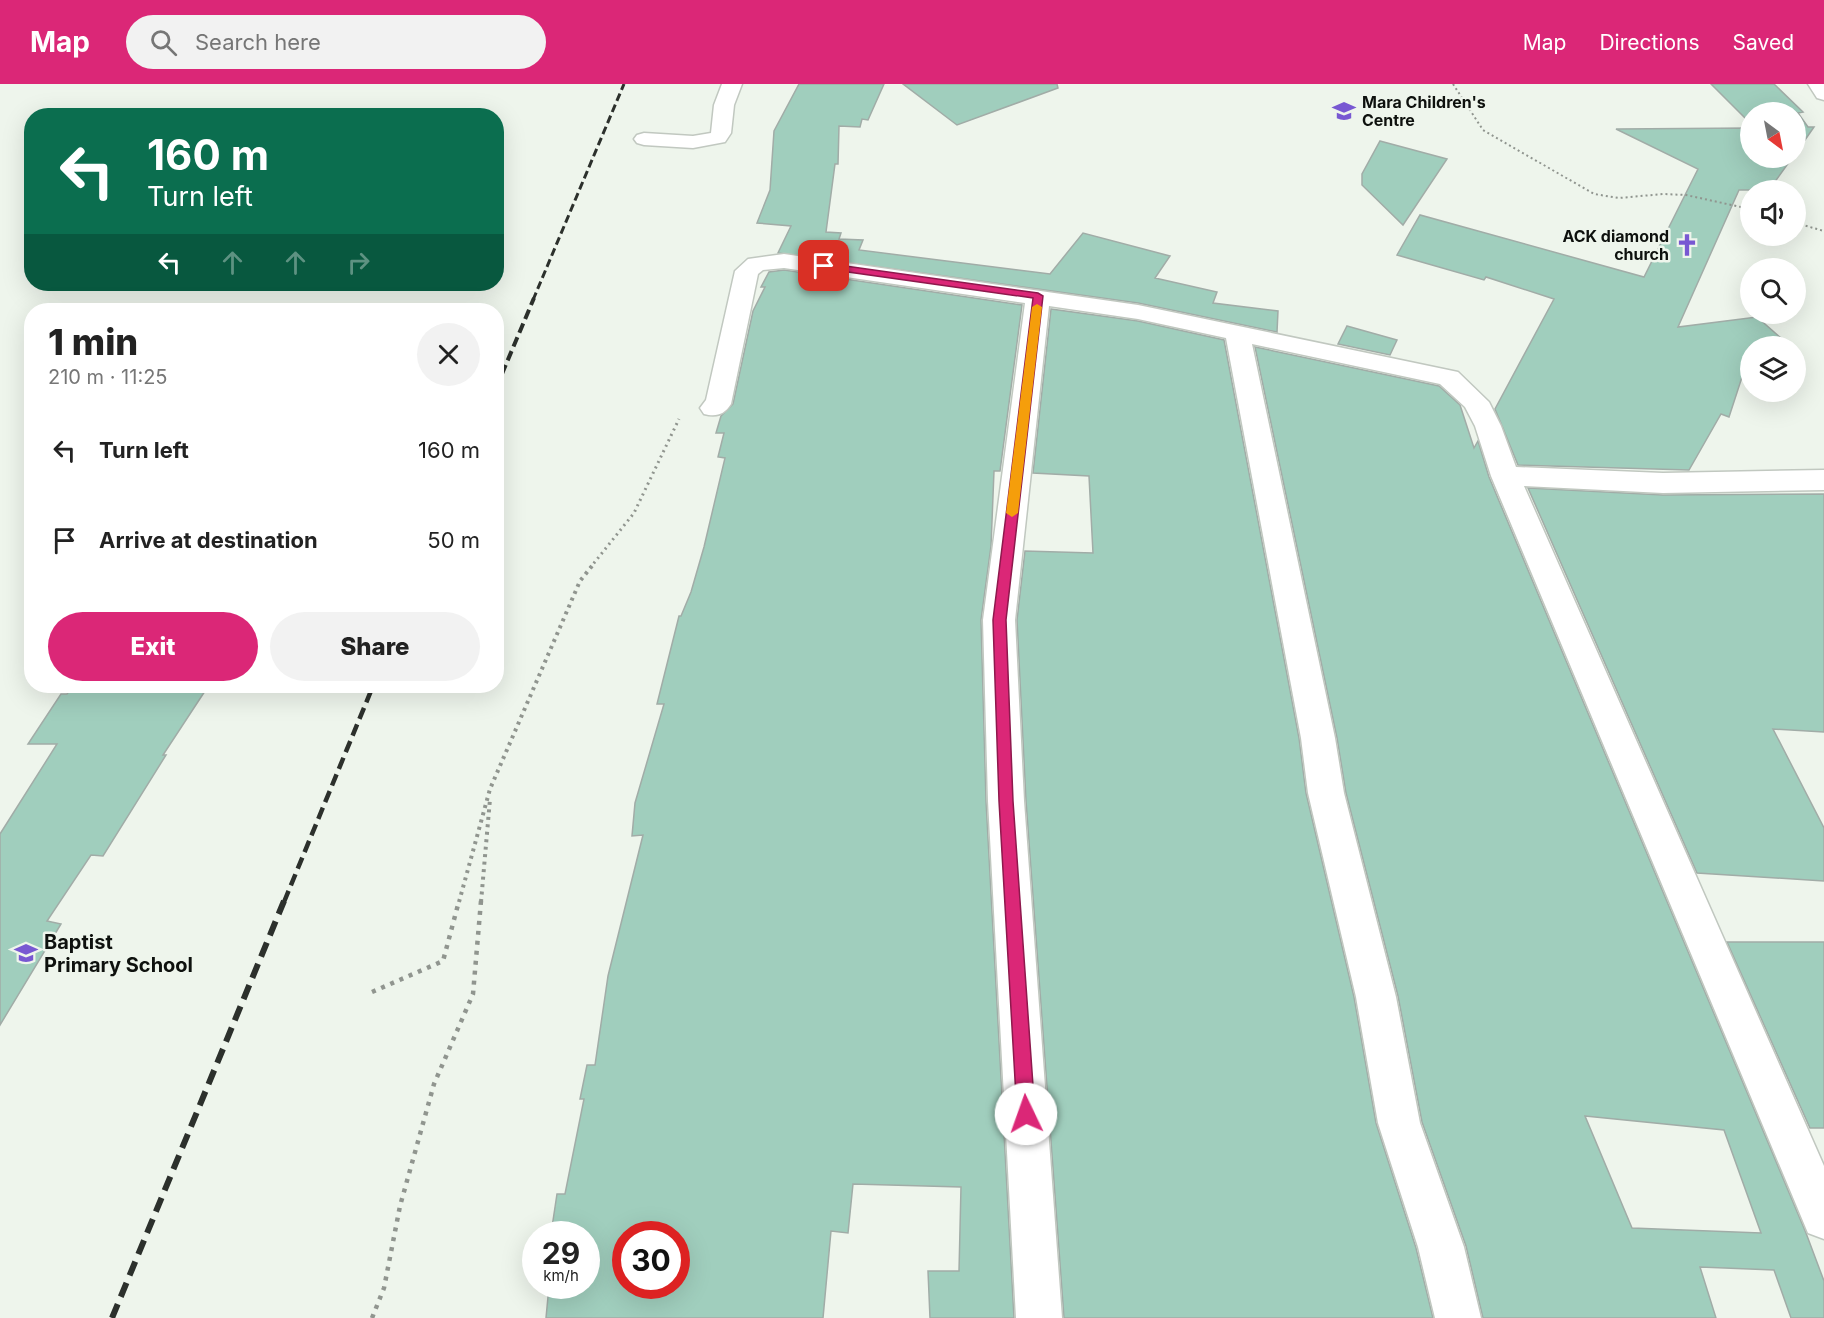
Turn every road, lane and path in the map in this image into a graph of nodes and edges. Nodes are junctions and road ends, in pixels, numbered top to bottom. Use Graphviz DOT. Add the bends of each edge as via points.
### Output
graph roads {
  1 [pos="732,84"];
  2 [pos="1453,84"];
  3 [pos="1818,84"];
  4 [pos="1824,94"];
  5 [pos="644,139"];
  6 [pos="1740,206"];
  7 [pos="1806,226"];
  8 [pos="1824,231"];
  9 [pos="1038,296"];
  10 [pos="1237,332"];
  11 [pos="713,408"];
  12 [pos="1505,476"];
  13 [pos="1824,480"];
  14 [pos="490,789"];
  15 [pos="372,992"];
  16 [pos="1824,1217"];
  17 [pos="372,1318"];
  18 [pos="1039,1318"];
  19 [pos="1458,1318"];
  1 -- 5 [label="street" via="718,138 693,142"];
  2 -- 6 [label="path" via="1483,130 1594,194 1607,199 1663,194 1708,196"];
  3 -- 4 [label="street"];
  7 -- 8 [label="path"];
  9 -- 10 [label="street"];
  9 -- 11 [label="street" via="784,261 756,264 747,271 718,404"];
  9 -- 18 [label="street" via="999,620 1006,801"];
  10 -- 12 [label="street" via="1449,378 1476,402"];
  10 -- 19 [label="street" via="1326,793 1376,997 1400,1123 1441,1247"];
  11 -- 14 [label="path" via="678,420 634,513 585,572"];
  12 -- 13 [label="street" via="1663,483"];
  12 -- 16 [label="street"];
  14 -- 15 [label="path" via="443,962"];
  14 -- 17 [label="path" via="473,994 434,1084 400,1206 384,1288"];
}
